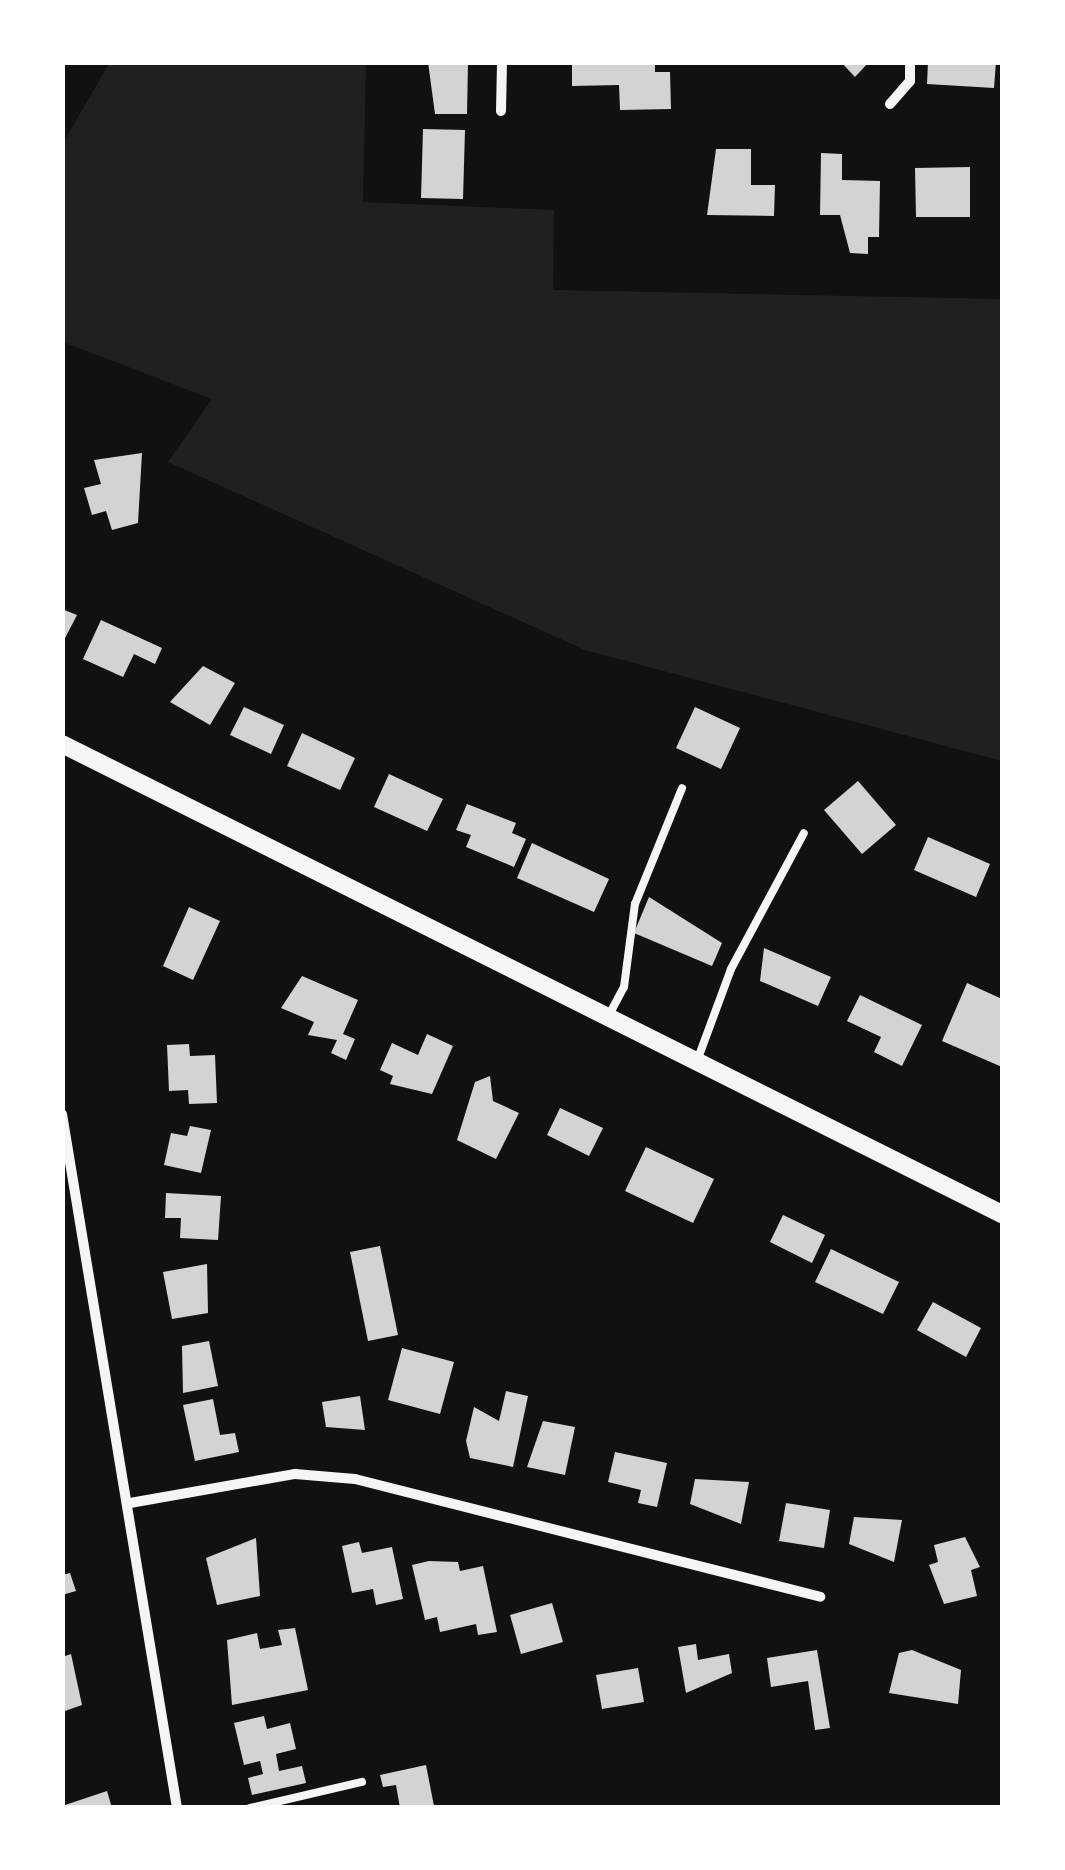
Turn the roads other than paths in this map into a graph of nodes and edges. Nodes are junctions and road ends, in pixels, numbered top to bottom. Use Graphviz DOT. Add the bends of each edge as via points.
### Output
graph roads {
  1 [pos="502,62"];
  2 [pos="910,62"];
  3 [pos="890,104"];
  4 [pos="501,111"];
  5 [pos="62,744"];
  6 [pos="682,788"];
  7 [pos="804,832"];
  8 [pos="608,1017"];
  9 [pos="697,1061"];
  10 [pos="62,1114"];
  11 [pos="1002,1214"];
  12 [pos="130,1504"];
  13 [pos="820,1596"];
  14 [pos="362,1782"];
  15 [pos="177,1808"];
  16 [pos="250,1808"];
  1 -- 4 [label="street"];
  2 -- 3 [label="street" via="910,81"];
  5 -- 8 [label="street"];
  6 -- 8 [label="lane" via="634,904 624,987"];
  7 -- 9 [label="lane" via="731,969"];
  8 -- 9 [label="street"];
  9 -- 11 [label="street"];
  10 -- 12 [label="street"];
  12 -- 13 [label="street" via="295,1474 356,1479"];
  12 -- 15 [label="street"];
  14 -- 16 [label="lane"];
}
